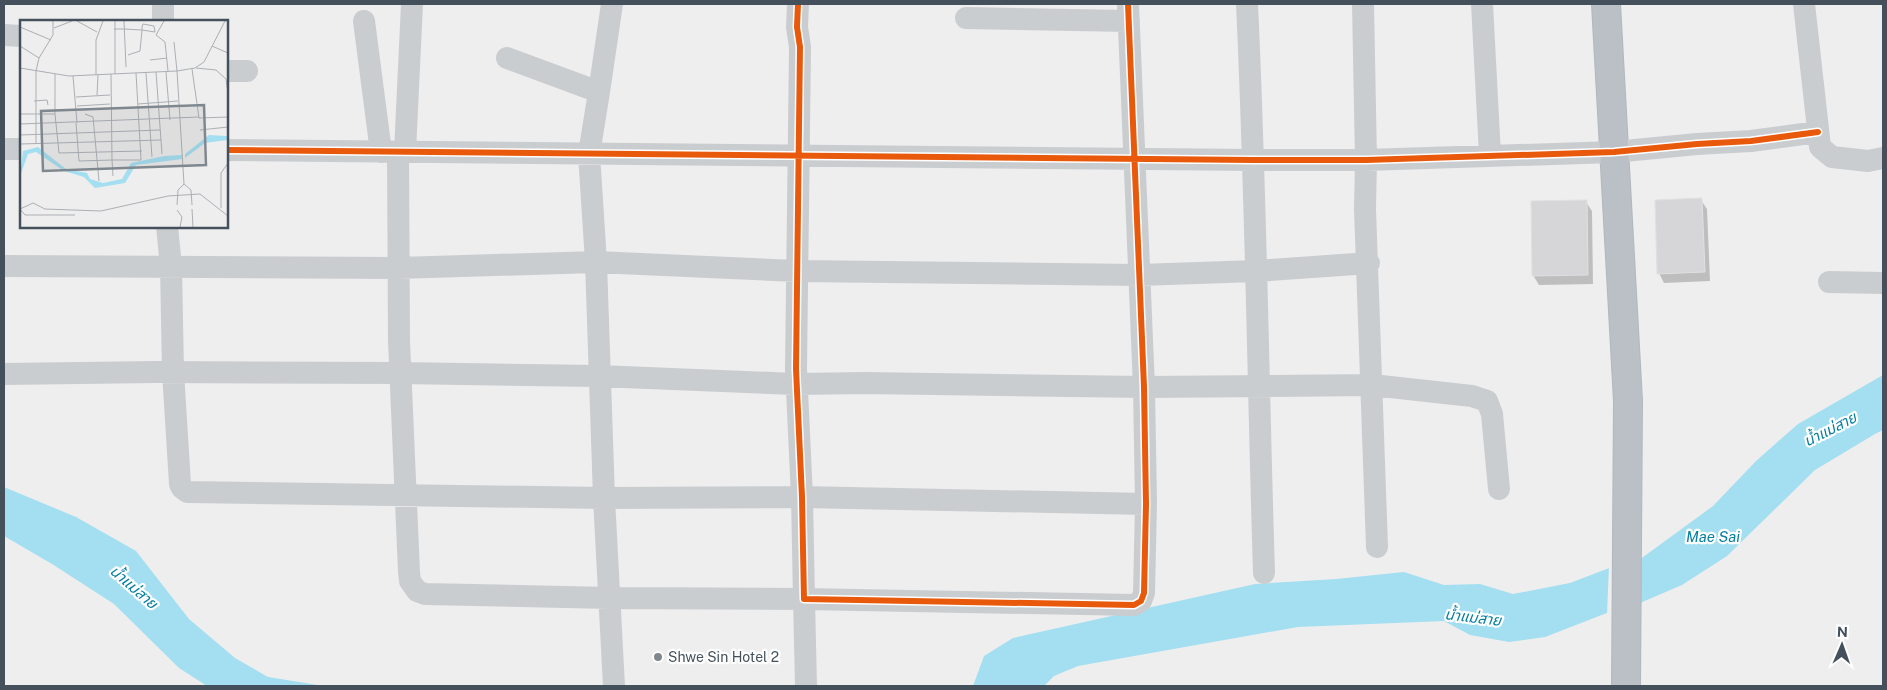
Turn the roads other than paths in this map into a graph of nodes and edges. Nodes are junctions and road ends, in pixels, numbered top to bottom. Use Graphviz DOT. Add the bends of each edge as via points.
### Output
graph roads {
  1 [pos="163,4"];
  2 [pos="412,4"];
  3 [pos="612,4"];
  4 [pos="798,4"];
  5 [pos="1247,4"];
  6 [pos="1363,4"];
  7 [pos="1482,4"];
  8 [pos="1606,4"];
  9 [pos="1804,4"];
  10 [pos="1128,13"];
  11 [pos="966,18"];
  12 [pos="163,20"];
  13 [pos="364,21"];
  14 [pos="4,36"];
  15 [pos="20,36"];
  16 [pos="507,58"];
  17 [pos="599,92"];
  18 [pos="1818,132"];
  19 [pos="4,149"];
  20 [pos="20,149"];
  21 [pos="228,150"];
  22 [pos="395,152"];
  23 [pos="1614,152"];
  24 [pos="589,154"];
  25 [pos="798,156"];
  26 [pos="1490,156"];
  27 [pos="1135,158"];
  28 [pos="1883,159"];
  29 [pos="1254,160"];
  30 [pos="1366,160"];
  31 [pos="167,228"];
  32 [pos="596,262"];
  33 [pos="1369,264"];
  34 [pos="4,266"];
  35 [pos="171,267"];
  36 [pos="398,268"];
  37 [pos="797,271"];
  38 [pos="1256,271"];
  39 [pos="1139,275"];
  40 [pos="1829,282"];
  41 [pos="1883,283"];
  42 [pos="173,372"];
  43 [pos="400,373"];
  44 [pos="4,374"];
  45 [pos="599,376"];
  46 [pos="796,384"];
  47 [pos="1372,385"];
  48 [pos="1144,387"];
  49 [pos="1258,387"];
  50 [pos="1499,489"];
  51 [pos="406,496"];
  52 [pos="802,497"];
  53 [pos="604,498"];
  54 [pos="1146,504"];
  55 [pos="1377,547"];
  56 [pos="1264,573"];
  57 [pos="610,598"];
  58 [pos="804,599"];
  59 [pos="614,686"];
  60 [pos="806,686"];
  61 [pos="1626,686"];
  1 -- 12 [label="street"];
  2 -- 22 [label="street"];
  3 -- 17 [label="street"];
  4 -- 25 [label="street"];
  5 -- 29 [label="street"];
  6 -- 30 [label="street"];
  7 -- 26 [label="street"];
  8 -- 23 [label="highway"];
  9 -- 18 [label="street"];
  10 -- 11 [label="street"];
  10 -- 27 [label="street"];
  13 -- 22 [label="street"];
  14 -- 15 [label="street"];
  16 -- 17 [label="street"];
  17 -- 24 [label="street"];
  18 -- 23 [label="street"];
  18 -- 28 [label="street" via="1820,147 1832,157 1868,161"];
  19 -- 20 [label="street"];
  21 -- 22 [label="street"];
  22 -- 24 [label="street"];
  22 -- 36 [label="street"];
  23 -- 26 [label="street"];
  23 -- 61 [label="highway" via="1628,401"];
  24 -- 25 [label="street"];
  24 -- 32 [label="street"];
  25 -- 27 [label="street"];
  25 -- 37 [label="street"];
  26 -- 30 [label="street"];
  27 -- 29 [label="street"];
  27 -- 39 [label="street"];
  29 -- 30 [label="street"];
  29 -- 38 [label="street"];
  30 -- 33 [label="street"];
  31 -- 35 [label="street"];
  32 -- 36 [label="street"];
  32 -- 37 [label="street"];
  32 -- 45 [label="street"];
  33 -- 38 [label="street"];
  33 -- 47 [label="street"];
  34 -- 35 [label="street"];
  35 -- 36 [label="street"];
  35 -- 42 [label="street"];
  36 -- 43 [label="street"];
  37 -- 39 [label="street"];
  37 -- 46 [label="street"];
  38 -- 39 [label="street"];
  38 -- 49 [label="street"];
  39 -- 48 [label="street"];
  40 -- 41 [label="street"];
  42 -- 43 [label="street"];
  42 -- 44 [label="street"];
  42 -- 51 [label="street" via="180,484 187,492"];
  43 -- 45 [label="street"];
  43 -- 51 [label="street"];
  45 -- 46 [label="street"];
  45 -- 53 [label="street"];
  46 -- 48 [label="street"];
  46 -- 52 [label="street"];
  47 -- 49 [label="street"];
  47 -- 50 [label="street" via="1472,396 1487,401 1492,414"];
  47 -- 55 [label="street"];
  48 -- 49 [label="street"];
  48 -- 54 [label="street"];
  49 -- 56 [label="street"];
  51 -- 53 [label="street"];
  51 -- 57 [label="street" via="408,572 417,591 425,594"];
  52 -- 53 [label="street"];
  52 -- 54 [label="street"];
  52 -- 58 [label="street"];
  53 -- 57 [label="street"];
  54 -- 58 [label="street" via="1144,593 1141,601 1134,605"];
  57 -- 58 [label="street"];
  57 -- 59 [label="street"];
  58 -- 60 [label="street"];
}
